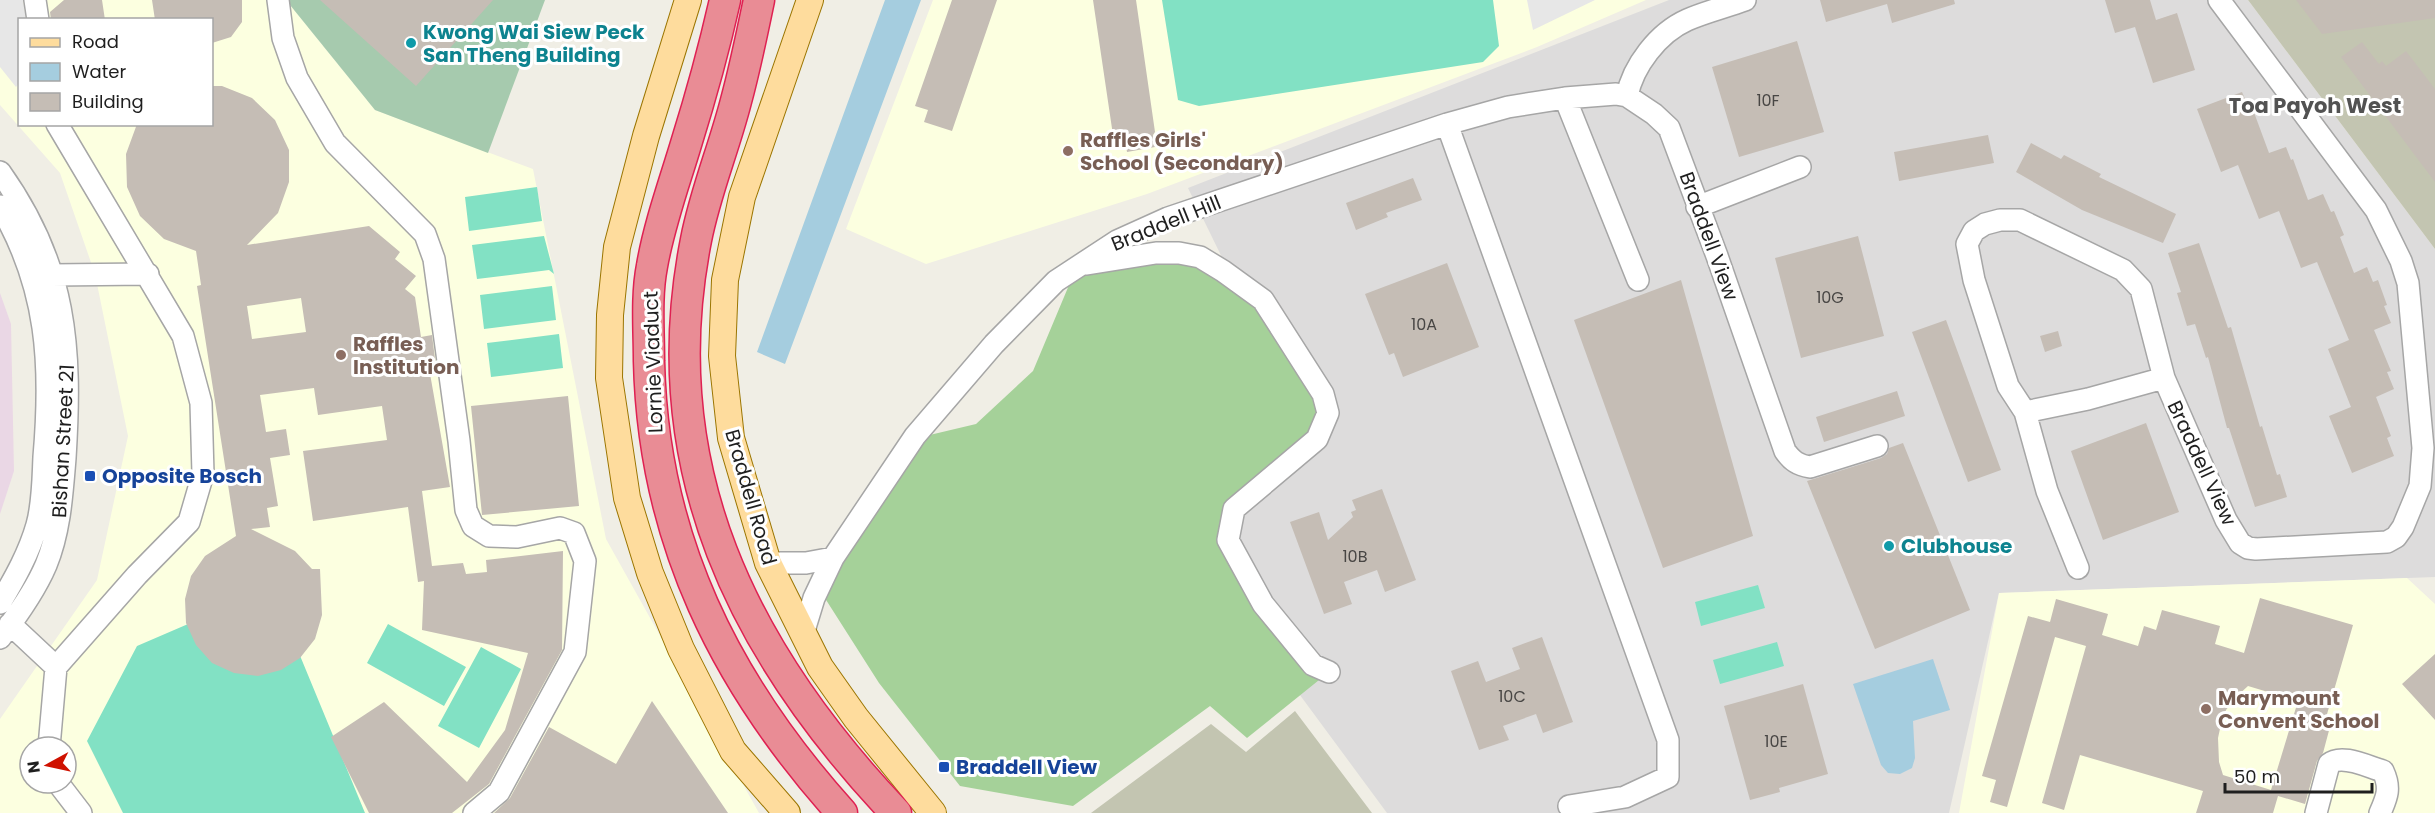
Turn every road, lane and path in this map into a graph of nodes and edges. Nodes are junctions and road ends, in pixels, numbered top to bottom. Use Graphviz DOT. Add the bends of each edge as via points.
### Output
graph roads {
  1 [pos="35,0"];
  2 [pos="278,0"];
  3 [pos="688,0"];
  4 [pos="725,0"];
  5 [pos="759,0"];
  6 [pos="810,0"];
  7 [pos="1745,0"];
  8 [pos="2219,0"];
  9 [pos="38,18"];
  10 [pos="1627,96"];
  11 [pos="1565,98"];
  12 [pos="1447,124"];
  13 [pos="58,126"];
  14 [pos="1800,167"];
  15 [pos="0,172"];
  16 [pos="0,206"];
  17 [pos="1697,207"];
  18 [pos="1077,265"];
  19 [pos="148,274"];
  20 [pos="52,275"];
  21 [pos="1638,280"];
  22 [pos="2164,378"];
  23 [pos="2025,412"];
  24 [pos="1877,446"];
  25 [pos="833,558"];
  26 [pos="768,563"];
  27 [pos="2078,568"];
  28 [pos="0,603"];
  29 [pos="5,631"];
  30 [pos="803,634"];
  31 [pos="56,667"];
  32 [pos="1329,672"];
  33 [pos="50,735"];
  34 [pos="67,795"];
  35 [pos="1569,806"];
  36 [pos="81,813"];
  37 [pos="474,813"];
  38 [pos="787,813"];
  39 [pos="842,813"];
  40 [pos="896,813"];
  41 [pos="933,813"];
  42 [pos="2316,813"];
  43 [pos="2380,813"];
  1 -- 9 [label="street"];
  2 -- 37 [label="street" via="283,38 297,78 335,143 425,234 434,259 466,510 473,526 489,536 517,537 560,528 574,533 585,561 575,652 499,792"];
  3 -- 38 [label="main road" via="617,247 609,378 627,498 650,573 681,649 733,750"];
  4 -- 39 [label="highway, Lornie Viaduct" via="651,268 650,393 657,458 687,567 712,629 746,687"];
  5 -- 40 [label="highway, Lornie Viaduct" via="736,102 696,240 684,330 686,392 694,453 721,552 748,613 779,668 818,723"];
  6 -- 26 [label="main road, Braddell Road" via="742,197 725,280 723,356 731,438"];
  7 -- 10 [label="street" via="1685,21 1654,45 1634,73"];
  8 -- 22 [label="street, Braddell View" via="2376,210 2401,261 2408,283 2423,448 2420,486 2403,527 2387,542 2248,548 2240,543 2226,520"];
  10 -- 11 [label="street, Braddell Hill"];
  10 -- 17 [label="street, Braddell View" via="1669,128"];
  11 -- 12 [label="street, Braddell Hill" via="1508,107"];
  11 -- 21 [label="street"];
  12 -- 18 [label="street, Braddell Hill" via="1168,218"];
  12 -- 35 [label="street" via="1668,740 1668,777 1625,796"];
  13 -- 19 [label="street"];
  14 -- 17 [label="street"];
  15 -- 20 [label="street, Bishan Street 21" via="22,202"];
  16 -- 28 [label="street, Bishan Street 21" via="14,229 31,273 48,358 38,523 21,568"];
  17 -- 24 [label="street, Braddell View" via="1791,459 1810,466"];
  18 -- 25 [label="street, Braddell Hill" via="1010,327 915,436"];
  18 -- 32 [label="street" via="1156,253 1200,257 1263,300 1323,394 1328,413 1317,440 1234,509 1228,540 1263,604 1313,665"];
  19 -- 20 [label="street"];
  19 -- 31 [label="street" via="183,336 201,403 203,474 189,522"];
  20 -- 29 [label="street, Bishan Street 21" via="64,323 68,363 58,529 46,566"];
  22 -- 23 [label="street, Braddell View"];
  22 -- 23 [label="street, Braddell View" via="2140,289 2123,270 2020,220 2000,220 1974,231 1967,244 1974,280 2008,386"];
  23 -- 27 [label="street" via="2047,491"];
  25 -- 26 [label="street"];
  25 -- 30 [label="street, Braddell Hill"];
  26 -- 30 [label="main road, Braddell Road"];
  29 -- 31 [label="street"];
  30 -- 41 [label="main road, Braddell Road" via="850,710"];
  31 -- 33 [label="street"];
  34 -- 36 [label="street"];
  42 -- 43 [label="street" via="2329,765 2334,760 2383,771 2388,795"];
}
